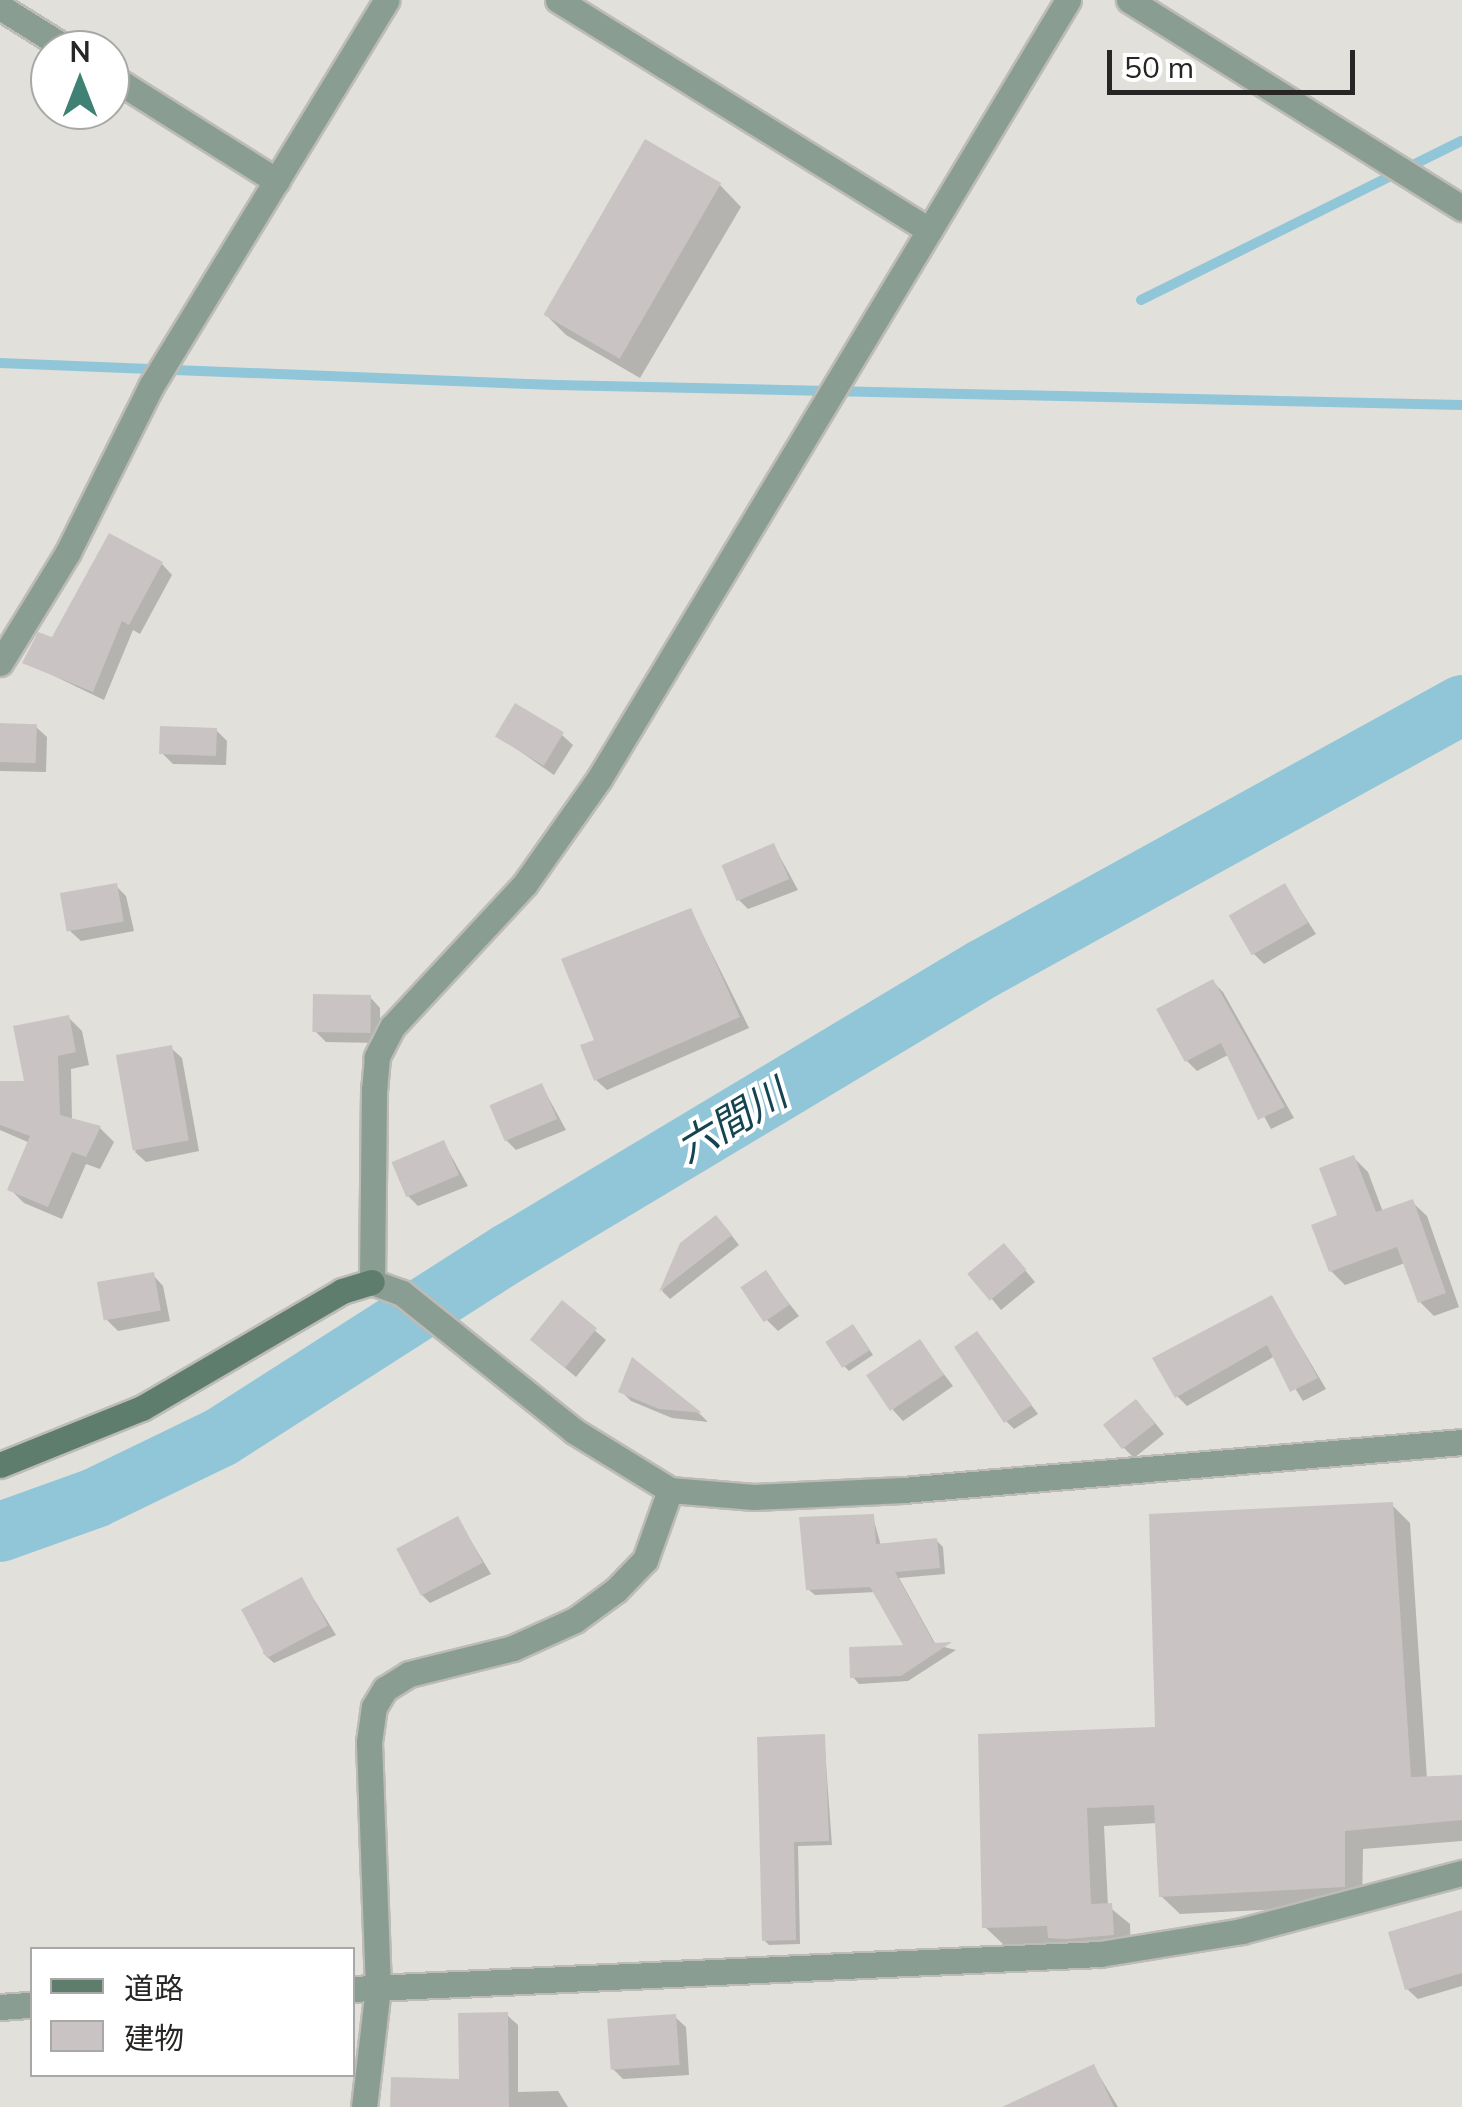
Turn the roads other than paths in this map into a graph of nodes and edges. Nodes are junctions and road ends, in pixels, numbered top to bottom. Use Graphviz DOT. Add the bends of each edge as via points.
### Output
graph roads {
  1 [pos="387,0"];
  2 [pos="558,0"];
  3 [pos="1068,0"];
  4 [pos="1129,0"];
  5 [pos="0,7"];
  6 [pos="37,30"];
  7 [pos="130,89"];
  8 [pos="277,181"];
  9 [pos="1462,208"];
  10 [pos="929,230"];
  11 [pos="0,663"];
  12 [pos="372,1282"];
  13 [pos="1462,1442"];
  14 [pos="0,1465"];
  15 [pos="670,1490"];
  16 [pos="1462,1874"];
  17 [pos="366,1989"];
  18 [pos="30,2006"];
  19 [pos="0,2007"];
  20 [pos="364,2107"];
  1 -- 8 [label="street"];
  2 -- 10 [label="street"];
  3 -- 10 [label="street"];
  4 -- 9 [label="street"];
  5 -- 6 [label="street"];
  7 -- 8 [label="street"];
  8 -- 11 [label="street" via="151,386 68,552"];
  10 -- 12 [label="street" via="599,779 525,884 392,1027 378,1057 374,1090"];
  12 -- 14 [label="street" via="342,1291 142,1408"];
  12 -- 15 [label="street" via="402,1294 574,1431"];
  13 -- 15 [label="street" via="903,1490 754,1497"];
  15 -- 17 [label="street" via="644,1560 588,1610 513,1648 409,1674 385,1688 374,1707 369,1742"];
  16 -- 17 [label="street" via="1242,1931 1100,1954"];
  17 -- 20 [label="street"];
  18 -- 19 [label="street"];
}
